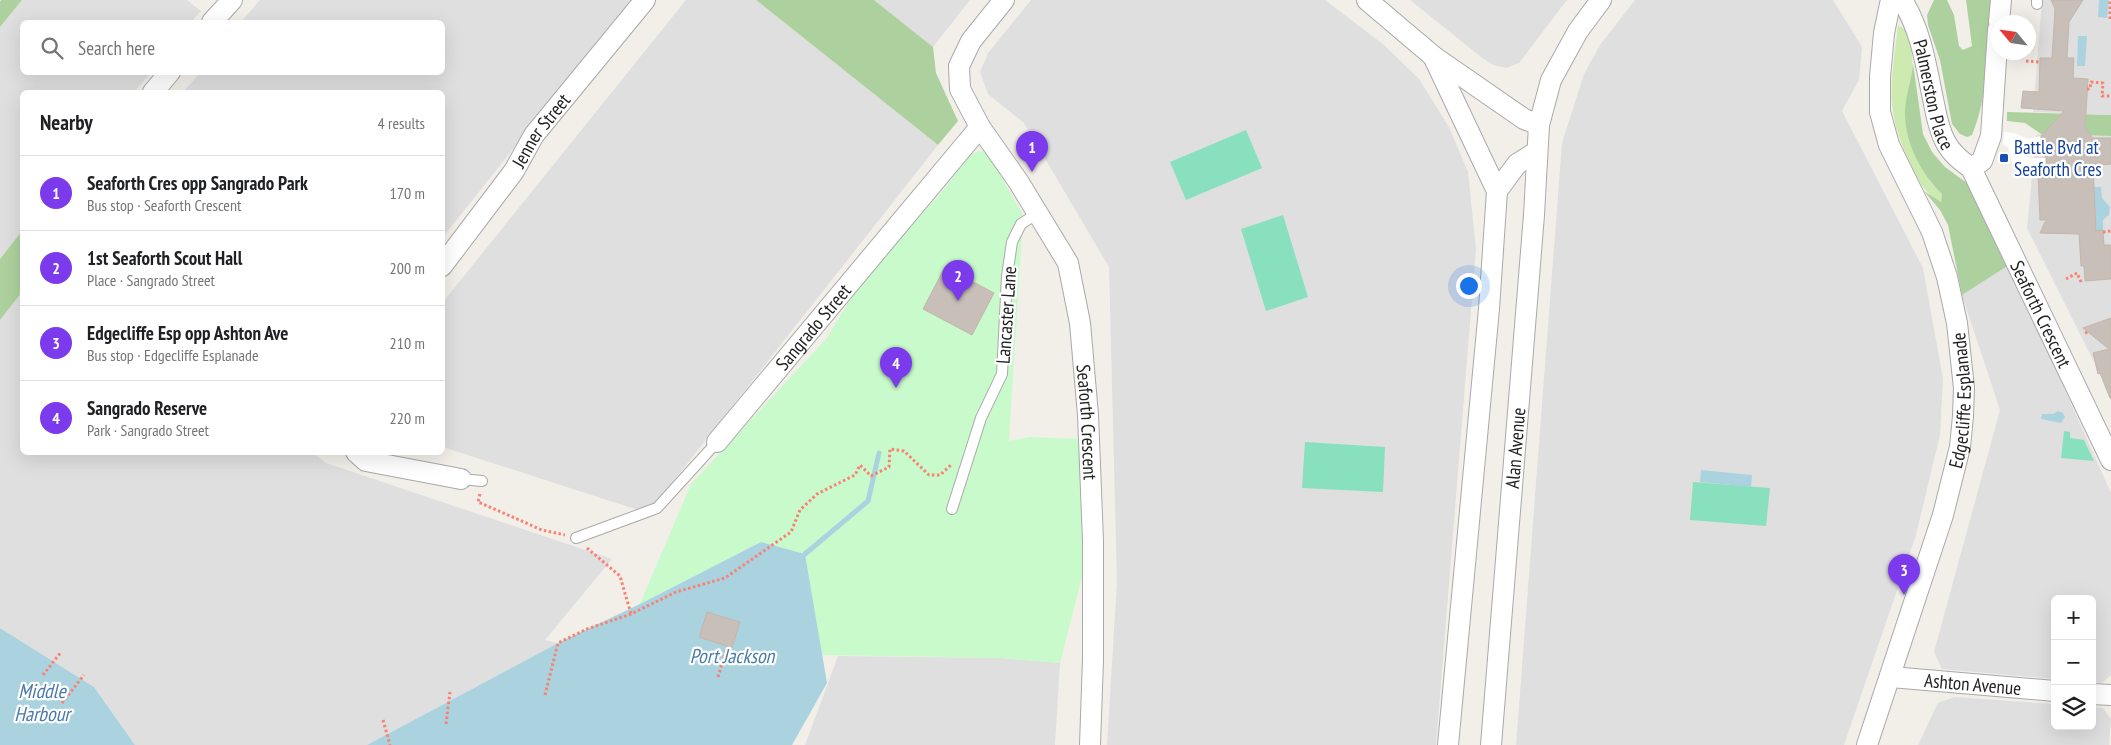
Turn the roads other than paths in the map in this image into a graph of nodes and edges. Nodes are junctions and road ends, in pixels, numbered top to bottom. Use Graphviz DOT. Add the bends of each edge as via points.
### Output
graph roads {
  1 [pos="230,0"];
  2 [pos="645,0"];
  3 [pos="1004,0"];
  4 [pos="1367,0"];
  5 [pos="1601,0"];
  6 [pos="1893,0"];
  7 [pos="1902,0"];
  8 [pos="2000,0"];
  9 [pos="1999,15"];
  10 [pos="214,20"];
  11 [pos="1433,56"];
  12 [pos="1996,60"];
  13 [pos="167,75"];
  14 [pos="155,90"];
  15 [pos="1539,125"];
  16 [pos="980,127"];
  17 [pos="1536,152"];
  18 [pos="1977,164"];
  19 [pos="1497,191"];
  20 [pos="1038,213"];
  21 [pos="445,262"];
  22 [pos="717,442"];
  23 [pos="359,455"];
  24 [pos="2111,460"];
  25 [pos="461,478"];
  26 [pos="482,481"];
  27 [pos="952,509"];
  28 [pos="576,538"];
  29 [pos="1891,677"];
  30 [pos="2051,691"];
  31 [pos="2096,694"];
  32 [pos="2111,695"];
  33 [pos="1090,745"];
  34 [pos="1448,745"];
  35 [pos="1491,745"];
  36 [pos="1867,745"];
  1 -- 10 [label="street"];
  2 -- 21 [label="street, Jenner Street" via="534,135 514,171"];
  3 -- 16 [label="street" via="971,41 959,66 960,89"];
  4 -- 11 [label="street"];
  5 -- 15 [label="street, Alan Avenue" via="1578,31 1551,80"];
  6 -- 29 [label="street, Edgecliffe Esplanade" via="1884,32 1880,112 1889,145 1932,232 1947,277 1957,323 1964,388 1960,447 1952,483"];
  7 -- 18 [label="street, Palmerston Place" via="1914,21 1923,48 1944,140 1955,156"];
  8 -- 9 [label="street"];
  11 -- 15 [label="street" via="1510,110"];
  11 -- 19 [label="street, Alan Avenue"];
  12 -- 18 [label="street" via="1991,136"];
  13 -- 14 [label="street"];
  15 -- 17 [label="street, Alan Avenue"];
  16 -- 20 [label="street, Seaforth Crescent"];
  16 -- 22 [label="street, Sangrado Street"];
  17 -- 19 [label="street" via="1517,164"];
  17 -- 35 [label="street, Alan Avenue" via="1534,215"];
  18 -- 24 [label="street, Seaforth Crescent"];
  19 -- 34 [label="street, Alan Avenue"];
  20 -- 27 [label="lane, Lancaster Lane" via="1021,224 1012,242 1002,374 980,418"];
  20 -- 33 [label="street, Seaforth Crescent" via="1068,263 1080,323 1094,541"];
  22 -- 28 [label="lane, Sangrado Street" via="657,508"];
  23 -- 25 [label="street" via="366,461"];
  25 -- 26 [label="lane"];
  29 -- 30 [label="street, Ashton Avenue"];
  29 -- 36 [label="street, Edgecliffe Esplanade"];
  31 -- 32 [label="street"];
}
